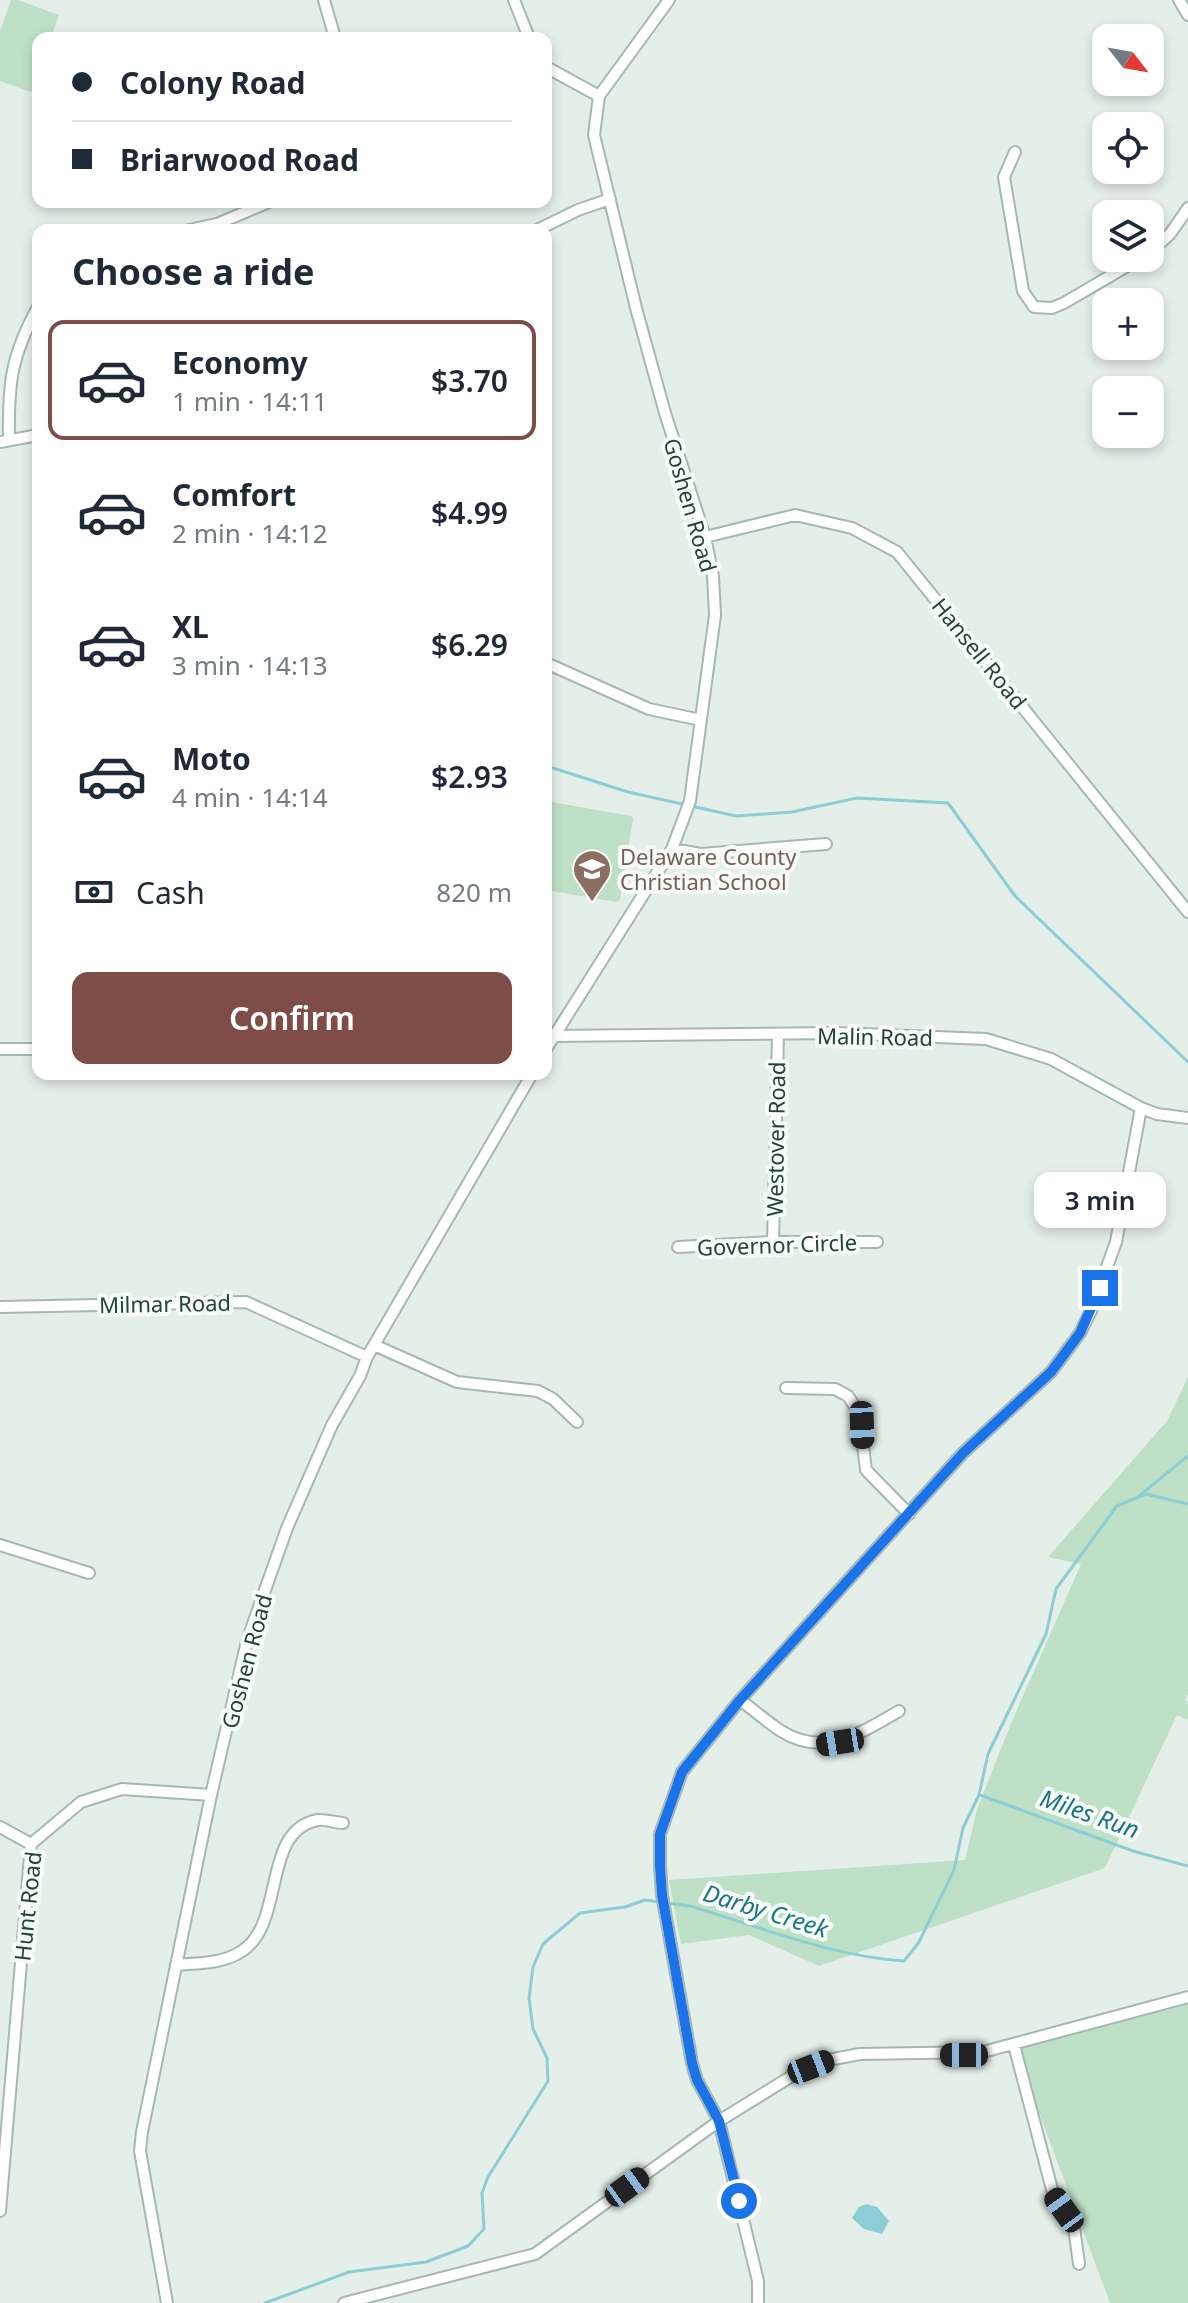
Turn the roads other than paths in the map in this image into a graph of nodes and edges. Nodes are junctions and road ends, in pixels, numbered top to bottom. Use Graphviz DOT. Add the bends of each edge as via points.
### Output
graph roads {
  1 [pos="324,0"];
  2 [pos="514,0"];
  3 [pos="669,0"];
  4 [pos="1179,0"];
  5 [pos="1188,15"];
  6 [pos="333,32"];
  7 [pos="527,32"];
  8 [pos="552,70"];
  9 [pos="599,96"];
  10 [pos="1015,152"];
  11 [pos="610,199"];
  12 [pos="255,208"];
  13 [pos="1188,208"];
  14 [pos="217,224"];
  15 [pos="549,224"];
  16 [pos="1164,239"];
  17 [pos="1117,272"];
  18 [pos="32,318"];
  19 [pos="32,436"];
  20 [pos="4,441"];
  21 [pos="705,537"];
  22 [pos="552,666"];
  23 [pos="701,720"];
  24 [pos="826,844"];
  25 [pos="672,849"];
  26 [pos="1188,912"];
  27 [pos="552,1033"];
  28 [pos="778,1035"];
  29 [pos="552,1036"];
  30 [pos="0,1049"];
  31 [pos="32,1049"];
  32 [pos="529,1080"];
  33 [pos="1141,1108"];
  34 [pos="1188,1118"];
  35 [pos="773,1242"];
  36 [pos="877,1242"];
  37 [pos="678,1247"];
  38 [pos="0,1307"];
  39 [pos="374,1345"];
  40 [pos="367,1357"];
  41 [pos="786,1388"];
  42 [pos="577,1422"];
  43 [pos="909,1514"];
  44 [pos="0,1545"];
  45 [pos="89,1573"];
  46 [pos="740,1700"];
  47 [pos="899,1711"];
  48 [pos="211,1795"];
  49 [pos="343,1823"];
  50 [pos="0,1827"];
  51 [pos="31,1844"];
  52 [pos="176,1965"];
  53 [pos="1188,1997"];
  54 [pos="1014,2045"];
  55 [pos="719,2121"];
  56 [pos="0,2211"];
  57 [pos="1079,2264"];
  58 [pos="167,2303"];
  59 [pos="344,2303"];
  60 [pos="758,2303"];
  1 -- 6 [label="street"];
  2 -- 7 [label="street"];
  3 -- 9 [label="street, Goshen Road"];
  4 -- 5 [label="street"];
  8 -- 9 [label="street"];
  9 -- 11 [label="street, Goshen Road" via="594,135"];
  10 -- 17 [label="street" via="1004,177 1023,291 1034,307 1064,303"];
  11 -- 15 [label="street"];
  11 -- 21 [label="street, Goshen Road" via="665,413"];
  12 -- 14 [label="street"];
  13 -- 16 [label="street"];
  18 -- 20 [label="street" via="12,369"];
  19 -- 20 [label="street"];
  21 -- 23 [label="street, Goshen Road" via="715,615"];
  21 -- 26 [label="street, Hansell Road" via="795,515 852,528 897,552"];
  22 -- 23 [label="street" via="649,709"];
  23 -- 25 [label="street, Goshen Road" via="690,804"];
  24 -- 25 [label="street" via="701,854"];
  25 -- 27 [label="street, Goshen Road"];
  28 -- 29 [label="street, Malin Road"];
  28 -- 33 [label="street, Malin Road" via="986,1039 1051,1059"];
  28 -- 35 [label="street, Westover Road"];
  30 -- 31 [label="street"];
  32 -- 39 [label="street, Goshen Road"];
  33 -- 34 [label="street, Malin Road"];
  33 -- 43 [label="street" via="1116,1242 1080,1333 1051,1372 979,1438"];
  35 -- 36 [label="street, Governor Circle"];
  35 -- 37 [label="street, Governor Circle"];
  38 -- 40 [label="street, Milmar Road" via="246,1302"];
  39 -- 40 [label="street, Goshen Road"];
  39 -- 42 [label="street" via="457,1382 538,1391"];
  40 -- 48 [label="street, Goshen Road" via="287,1528 253,1620"];
  41 -- 43 [label="street" via="835,1389 848,1396 859,1413 866,1470"];
  43 -- 46 [label="street"];
  44 -- 45 [label="street"];
  46 -- 47 [label="street" via="800,1741 820,1745 840,1742"];
  46 -- 55 [label="street" via="682,1772 660,1834 662,1895 692,2063"];
  48 -- 51 [label="street, Hunt Road" via="122,1789 81,1802"];
  48 -- 52 [label="street, Goshen Road"];
  49 -- 52 [label="street" via="319,1820 296,1831 284,1848 262,1931 242,1951 217,1961"];
  50 -- 51 [label="street"];
  51 -- 56 [label="street, Hunt Road"];
  52 -- 58 [label="street, Goshen Road" via="140,2151"];
  53 -- 54 [label="street"];
  54 -- 55 [label="street" via="964,2055 860,2054 828,2060"];
  54 -- 57 [label="street" via="1054,2197 1073,2220"];
  55 -- 59 [label="street" via="535,2254"];
  55 -- 60 [label="street" via="758,2281"];
}
